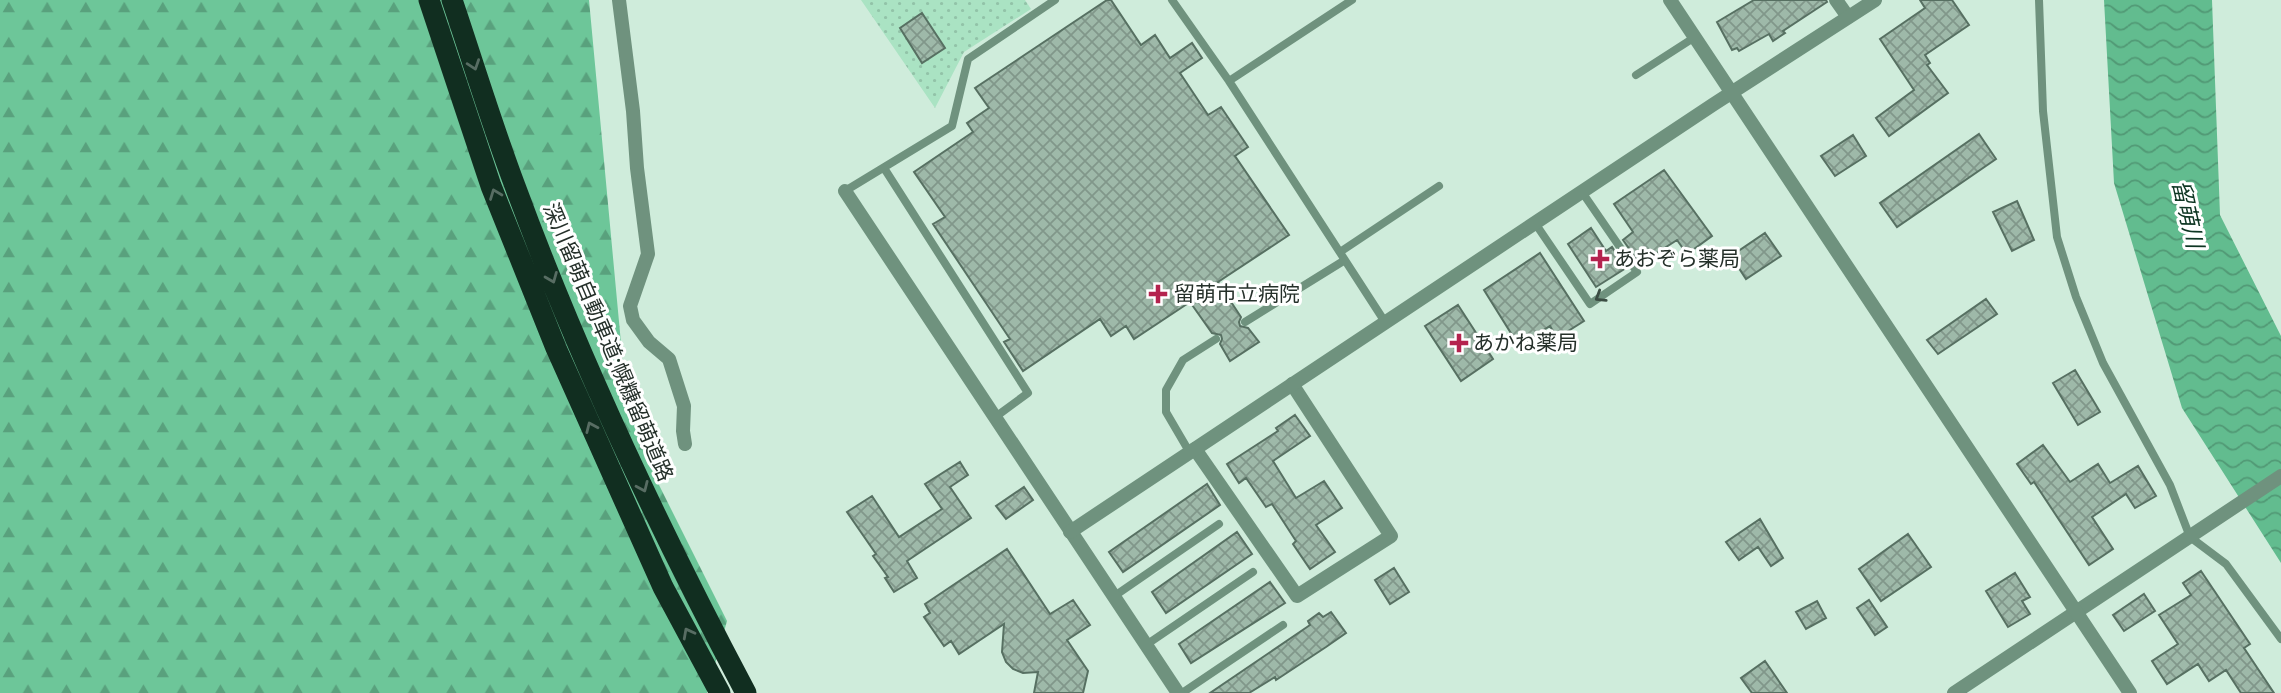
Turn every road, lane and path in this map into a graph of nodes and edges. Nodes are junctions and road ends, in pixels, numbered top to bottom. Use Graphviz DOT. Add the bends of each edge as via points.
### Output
graph roads {
  1 [pos="429,0"];
  2 [pos="452,0"];
  3 [pos="619,0"];
  4 [pos="1055,0"];
  5 [pos="1172,0"];
  6 [pos="1352,0"];
  7 [pos="1670,0"];
  8 [pos="1836,0"];
  9 [pos="1875,0"];
  10 [pos="2039,0"];
  11 [pos="1848,18"];
  12 [pos="1695,37"];
  13 [pos="1636,75"];
  14 [pos="1229,81"];
  15 [pos="1732,92"];
  16 [pos="884,168"];
  17 [pos="1439,187"];
  18 [pos="845,191"];
  19 [pos="1582,192"];
  20 [pos="1535,223"];
  21 [pos="1342,256"];
  22 [pos="1245,322"];
  23 [pos="1385,322"];
  24 [pos="1216,339"];
  25 [pos="1292,384"];
  26 [pos="994,418"];
  27 [pos="685,444"];
  28 [pos="1192,451"];
  29 [pos="2281,476"];
  30 [pos="1219,524"];
  31 [pos="1070,532"];
  32 [pos="2195,534"];
  33 [pos="1253,572"];
  34 [pos="1114,597"];
  35 [pos="2076,612"];
  36 [pos="1283,625"];
  37 [pos="2281,639"];
  38 [pos="1146,645"];
  39 [pos="720,693"];
  40 [pos="746,693"];
  41 [pos="1180,693"];
  42 [pos="1954,693"];
  43 [pos="2130,693"];
  39 -- 1 [label="highway, one-way" via="663,587 556,348 491,186"];
  2 -- 40 [label="highway, 深川留萌自動車道;幌糠留萌道路, one-way" via="515,186 576,338 685,579"];
  3 -- 27 [label="street" via="648,254 630,306 632,320 669,359 684,406"];
  4 -- 16 [label="lane" via="968,59 952,126"];
  5 -- 14 [label="lane"];
  6 -- 14 [label="lane"];
  7 -- 12 [label="street"];
  8 -- 11 [label="street"];
  9 -- 11 [label="street"];
  10 -- 32 [label="lane" via="2043,111 2057,237 2103,363"];
  11 -- 15 [label="street"];
  12 -- 13 [label="lane"];
  12 -- 15 [label="street"];
  14 -- 21 [label="lane"];
  15 -- 19 [label="street"];
  15 -- 35 [label="street"];
  16 -- 18 [label="lane"];
  16 -- 26 [label="lane" via="1028,393"];
  17 -- 21 [label="lane"];
  18 -- 26 [label="street"];
  19 -- 20 [label="street"];
  19 -- 20 [label="lane, one-way" via="1637,272 1590,304"];
  20 -- 23 [label="street"];
  21 -- 22 [label="lane"];
  21 -- 23 [label="lane"];
  23 -- 25 [label="street"];
  24 -- 28 [label="lane" via="1183,360 1166,390 1167,412"];
  25 -- 28 [label="street"];
  25 -- 28 [label="street" via="1391,536 1297,596"];
  26 -- 31 [label="street"];
  28 -- 31 [label="street"];
  29 -- 32 [label="street"];
  30 -- 34 [label="lane"];
  31 -- 34 [label="street"];
  32 -- 35 [label="street"];
  32 -- 37 [label="lane" via="2226,564"];
  33 -- 38 [label="lane"];
  34 -- 38 [label="street"];
  35 -- 42 [label="street"];
  35 -- 43 [label="street"];
  36 -- 41 [label="lane"];
  38 -- 41 [label="street"];
}
